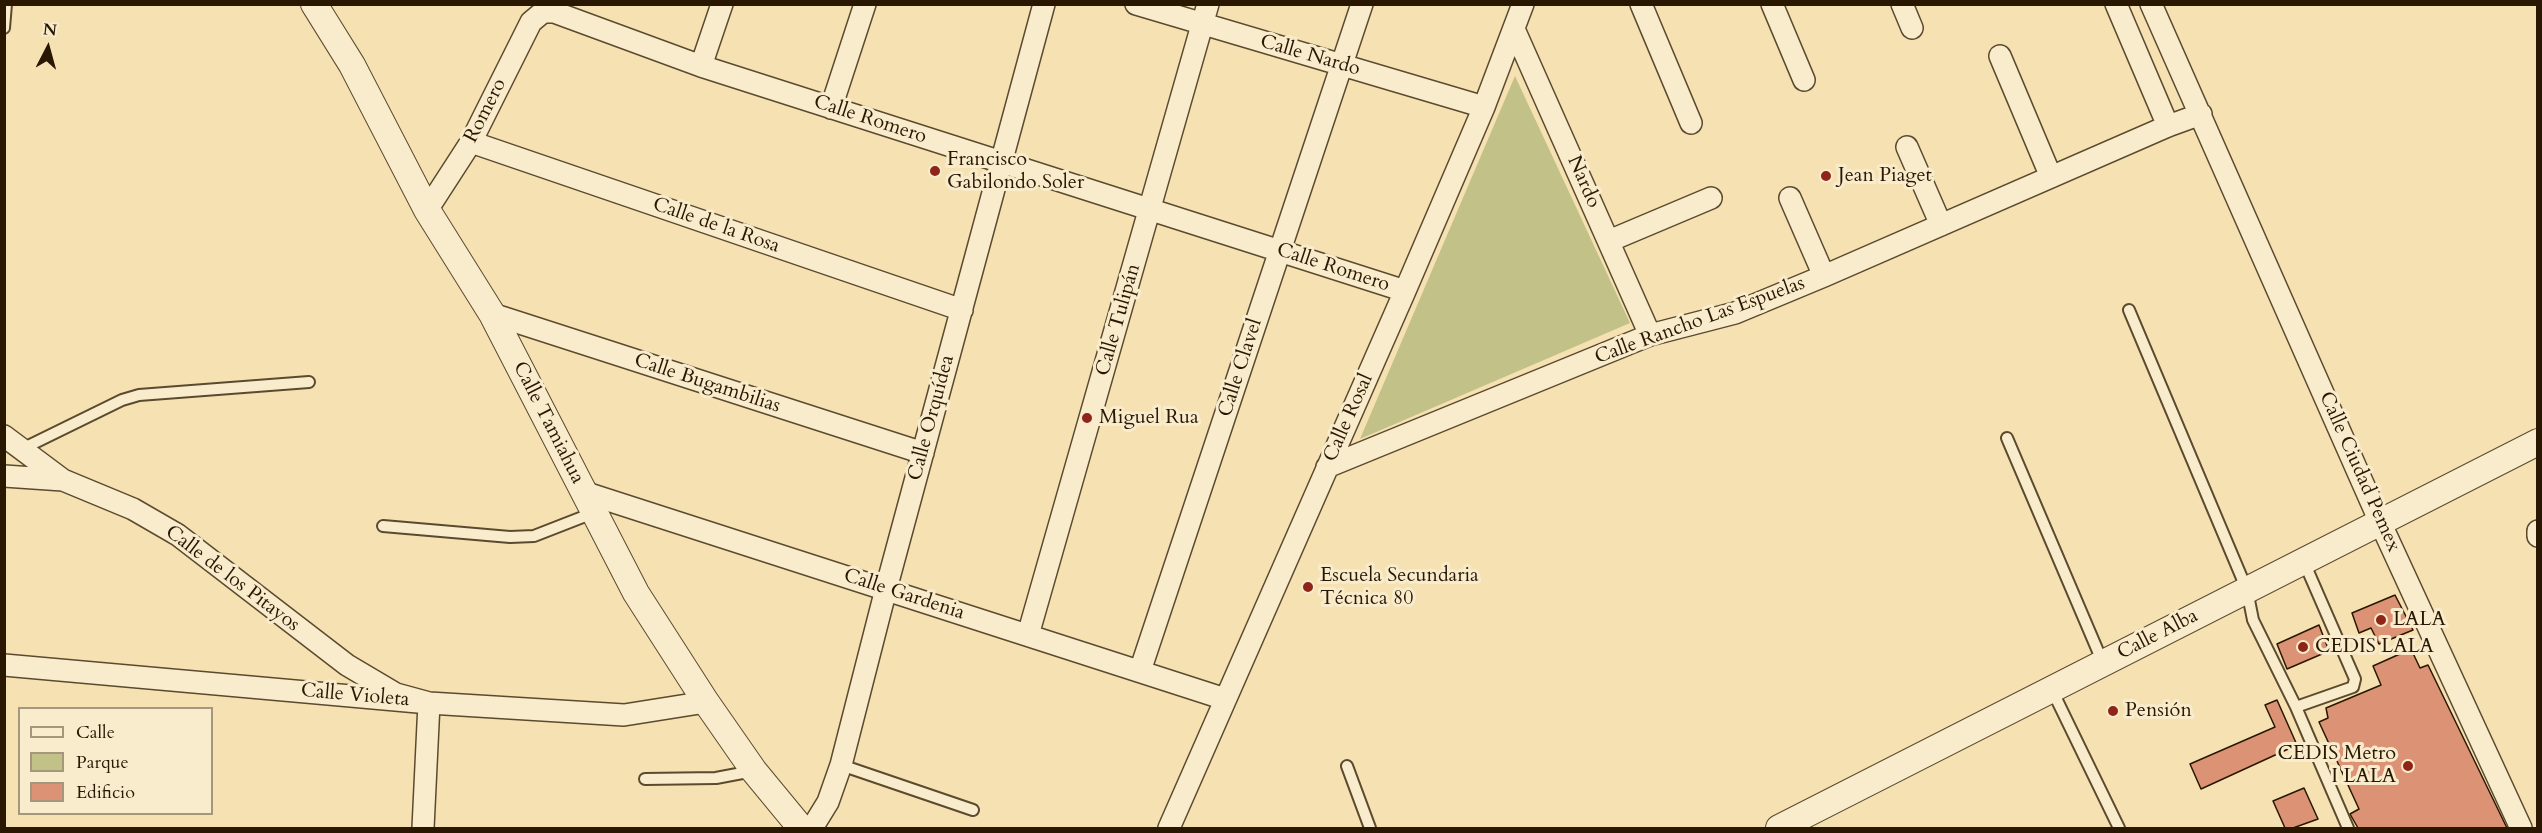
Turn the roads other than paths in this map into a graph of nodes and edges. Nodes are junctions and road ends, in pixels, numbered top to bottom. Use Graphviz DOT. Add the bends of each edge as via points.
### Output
graph roads {
  1 [pos="6,4"];
  2 [pos="314,4"];
  3 [pos="723,4"];
  4 [pos="865,4"];
  5 [pos="1044,4"];
  6 [pos="1136,4"];
  7 [pos="1362,4"];
  8 [pos="1523,4"];
  9 [pos="1641,4"];
  10 [pos="1772,4"];
  11 [pos="1902,4"];
  12 [pos="2116,4"];
  13 [pos="2151,4"];
  14 [pos="543,12"];
  15 [pos="1206,14"];
  16 [pos="4,28"];
  17 [pos="1912,28"];
  18 [pos="1514,29"];
  19 [pos="2000,56"];
  20 [pos="1341,65"];
  21 [pos="701,66"];
  22 [pos="1804,80"];
  23 [pos="1484,107"];
  24 [pos="831,108"];
  25 [pos="2201,114"];
  26 [pos="1690,123"];
  27 [pos="2168,126"];
  28 [pos="471,142"];
  29 [pos="1907,147"];
  30 [pos="1002,162"];
  31 [pos="2051,177"];
  32 [pos="1711,198"];
  33 [pos="1790,198"];
  34 [pos="427,210"];
  35 [pos="1150,210"];
  36 [pos="1941,225"];
  37 [pos="1609,241"];
  38 [pos="1280,251"];
  39 [pos="1824,276"];
  40 [pos="1405,291"];
  41 [pos="962,310"];
  42 [pos="2129,310"];
  43 [pos="492,314"];
  44 [pos="1650,335"];
  45 [pos="309,382"];
  46 [pos="4,436"];
  47 [pos="2007,438"];
  48 [pos="2538,442"];
  49 [pos="21,450"];
  50 [pos="923,453"];
  51 [pos="1327,467"];
  52 [pos="4,476"];
  53 [pos="63,480"];
  54 [pos="588,502"];
  55 [pos="2380,522"];
  56 [pos="383,526"];
  57 [pos="2538,531"];
  58 [pos="2538,536"];
  59 [pos="2304,562"];
  60 [pos="886,590"];
  61 [pos="2247,590"];
  62 [pos="1028,635"];
  63 [pos="2103,664"];
  64 [pos="4,665"];
  65 [pos="1140,671"];
  66 [pos="2052,690"];
  67 [pos="1225,699"];
  68 [pos="706,702"];
  69 [pos="429,703"];
  70 [pos="2296,707"];
  71 [pos="841,765"];
  72 [pos="1347,766"];
  73 [pos="754,771"];
  74 [pos="645,779"];
  75 [pos="973,810"];
  76 [pos="423,828"];
  77 [pos="801,828"];
  78 [pos="812,828"];
  79 [pos="1169,828"];
  80 [pos="1370,828"];
  81 [pos="1779,828"];
  82 [pos="2119,828"];
  83 [pos="2348,828"];
  84 [pos="2521,828"];
  1 -- 16 [label="lane"];
  2 -- 34 [label="street, Calle Tamiahua" via="352,65"];
  3 -- 21 [label="street"];
  4 -- 24 [label="street"];
  5 -- 30 [label="street, Calle Orquídea"];
  6 -- 15 [label="street, Calle Nardo"];
  7 -- 20 [label="street, Calle Clavel"];
  8 -- 18 [label="street, Calle Rosal"];
  9 -- 26 [label="street"];
  10 -- 22 [label="street"];
  11 -- 17 [label="street"];
  12 -- 27 [label="street"];
  13 -- 25 [label="street, Calle Ciudad Pemex"];
  14 -- 21 [label="street, Calle Romero" via="564,15"];
  14 -- 28 [label="street, Romero" via="531,22"];
  15 -- 20 [label="street, Calle Nardo"];
  15 -- 35 [label="street, Calle Tulipán"];
  18 -- 23 [label="street, Calle Rosal"];
  18 -- 37 [label="street, Nardo"];
  19 -- 31 [label="street"];
  20 -- 23 [label="street, Calle Nardo"];
  20 -- 38 [label="street, Calle Clavel"];
  21 -- 24 [label="street, Calle Romero"];
  23 -- 40 [label="street, Calle Rosal"];
  24 -- 30 [label="street, Calle Romero"];
  25 -- 27 [label="street"];
  25 -- 55 [label="street, Calle Ciudad Pemex"];
  27 -- 31 [label="street, Calle Rancho Las Espuelas"];
  28 -- 34 [label="street, Romero"];
  28 -- 41 [label="street, Calle de la Rosa"];
  29 -- 36 [label="street"];
  30 -- 35 [label="street, Calle Romero"];
  30 -- 41 [label="street, Calle Orquídea"];
  31 -- 36 [label="street, Calle Rancho Las Espuelas"];
  32 -- 37 [label="street"];
  33 -- 39 [label="street"];
  34 -- 43 [label="street, Calle Tamiahua"];
  35 -- 38 [label="street, Calle Romero"];
  35 -- 62 [label="street, Calle Tulipán"];
  36 -- 39 [label="street, Calle Rancho Las Espuelas"];
  37 -- 44 [label="street, Nardo"];
  38 -- 40 [label="street, Calle Romero"];
  38 -- 65 [label="street, Calle Clavel"];
  39 -- 44 [label="street, Calle Rancho Las Espuelas" via="1719,319"];
  40 -- 51 [label="street, Calle Rosal"];
  41 -- 50 [label="street, Calle Orquídea"];
  42 -- 61 [label="lane"];
  43 -- 50 [label="street, Calle Bugambilias"];
  43 -- 54 [label="street, Calle Tamiahua"];
  44 -- 51 [label="street, Calle Rancho Las Espuelas"];
  45 -- 49 [label="lane" via="139,395"];
  46 -- 49 [label="street, Calle de los Pitayos"];
  47 -- 63 [label="lane"];
  48 -- 55 [label="street, Calle Alba"];
  49 -- 53 [label="street, Calle de los Pitayos"];
  50 -- 60 [label="street, Calle Orquídea"];
  51 -- 67 [label="street, Calle Rosal"];
  52 -- 53 [label="street"];
  53 -- 69 [label="street, Calle de los Pitayos" via="133,509 178,535 347,665 396,694"];
  54 -- 56 [label="lane" via="534,536"];
  54 -- 60 [label="street, Calle Gardenia"];
  54 -- 68 [label="street, Calle Tamiahua" via="636,594"];
  55 -- 59 [label="street, Calle Alba"];
  55 -- 84 [label="street, Calle Ciudad Pemex"];
  57 -- 58 [label="street"];
  59 -- 61 [label="street, Calle Alba"];
  59 -- 70 [label="lane" via="2355,679 2353,687"];
  60 -- 62 [label="street, Calle Gardenia"];
  60 -- 71 [label="street, Calle Orquídea"];
  61 -- 63 [label="street, Calle Alba"];
  61 -- 70 [label="lane" via="2253,620"];
  62 -- 65 [label="street, Calle Gardenia"];
  63 -- 66 [label="street, Calle Alba"];
  64 -- 69 [label="street, Calle Violeta"];
  65 -- 67 [label="street, Calle Gardenia"];
  66 -- 81 [label="street, Calle Alba"];
  66 -- 82 [label="lane"];
  67 -- 79 [label="street, Calle Rosal"];
  68 -- 69 [label="street, Calle Violeta" via="624,714"];
  68 -- 73 [label="street, Calle Tamiahua"];
  69 -- 76 [label="street"];
  70 -- 83 [label="lane"];
  71 -- 75 [label="lane"];
  71 -- 78 [label="street, Calle Orquídea" via="828,802"];
  72 -- 80 [label="lane"];
  73 -- 74 [label="lane" via="716,778"];
  73 -- 77 [label="street, Calle Tamiahua"];
}
